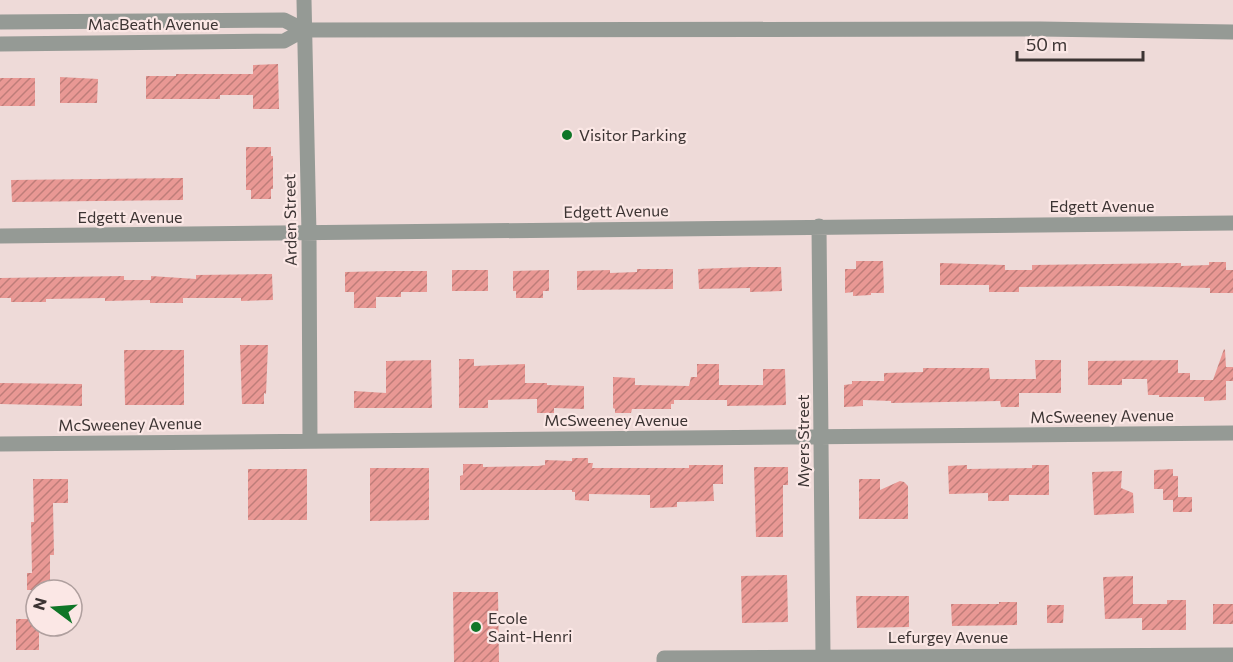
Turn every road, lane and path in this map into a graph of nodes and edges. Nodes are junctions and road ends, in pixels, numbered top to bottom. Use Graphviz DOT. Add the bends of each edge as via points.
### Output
graph roads {
  1 [pos="304,0"];
  2 [pos="132,21"];
  3 [pos="0,22"];
  4 [pos="304,30"];
  5 [pos="1233,32"];
  6 [pos="131,43"];
  7 [pos="0,44"];
  8 [pos="1233,223"];
  9 [pos="819,226"];
  10 [pos="309,234"];
  11 [pos="0,236"];
  12 [pos="1233,433"];
  13 [pos="821,436"];
  14 [pos="310,440"];
  15 [pos="0,444"];
  16 [pos="1233,655"];
  17 [pos="823,656"];
  18 [pos="664,660"];
  1 -- 4 [label="street, Arden Street"];
  2 -- 3 [label="street, MacBeath Avenue"];
  2 -- 4 [label="street, MacBeath Avenue" via="284,20"];
  2 -- 6 [label="street"];
  4 -- 5 [label="street, MacBeath Avenue"];
  4 -- 6 [label="street, MacBeath Avenue" via="284,41"];
  4 -- 10 [label="street, Arden Street"];
  6 -- 7 [label="street, MacBeath Avenue"];
  8 -- 9 [label="street, Edgett Avenue"];
  9 -- 10 [label="street, Edgett Avenue"];
  9 -- 13 [label="street, Myers Street"];
  10 -- 11 [label="street, Edgett Avenue"];
  10 -- 14 [label="street, Arden Street"];
  12 -- 13 [label="street, McSweeney Avenue"];
  13 -- 14 [label="street, McSweeney Avenue"];
  13 -- 17 [label="street, Myers Street"];
  14 -- 15 [label="street, McSweeney Avenue"];
  16 -- 17 [label="street, Lefurgey Avenue"];
  17 -- 18 [label="street, Lefurgey Avenue"];
}
